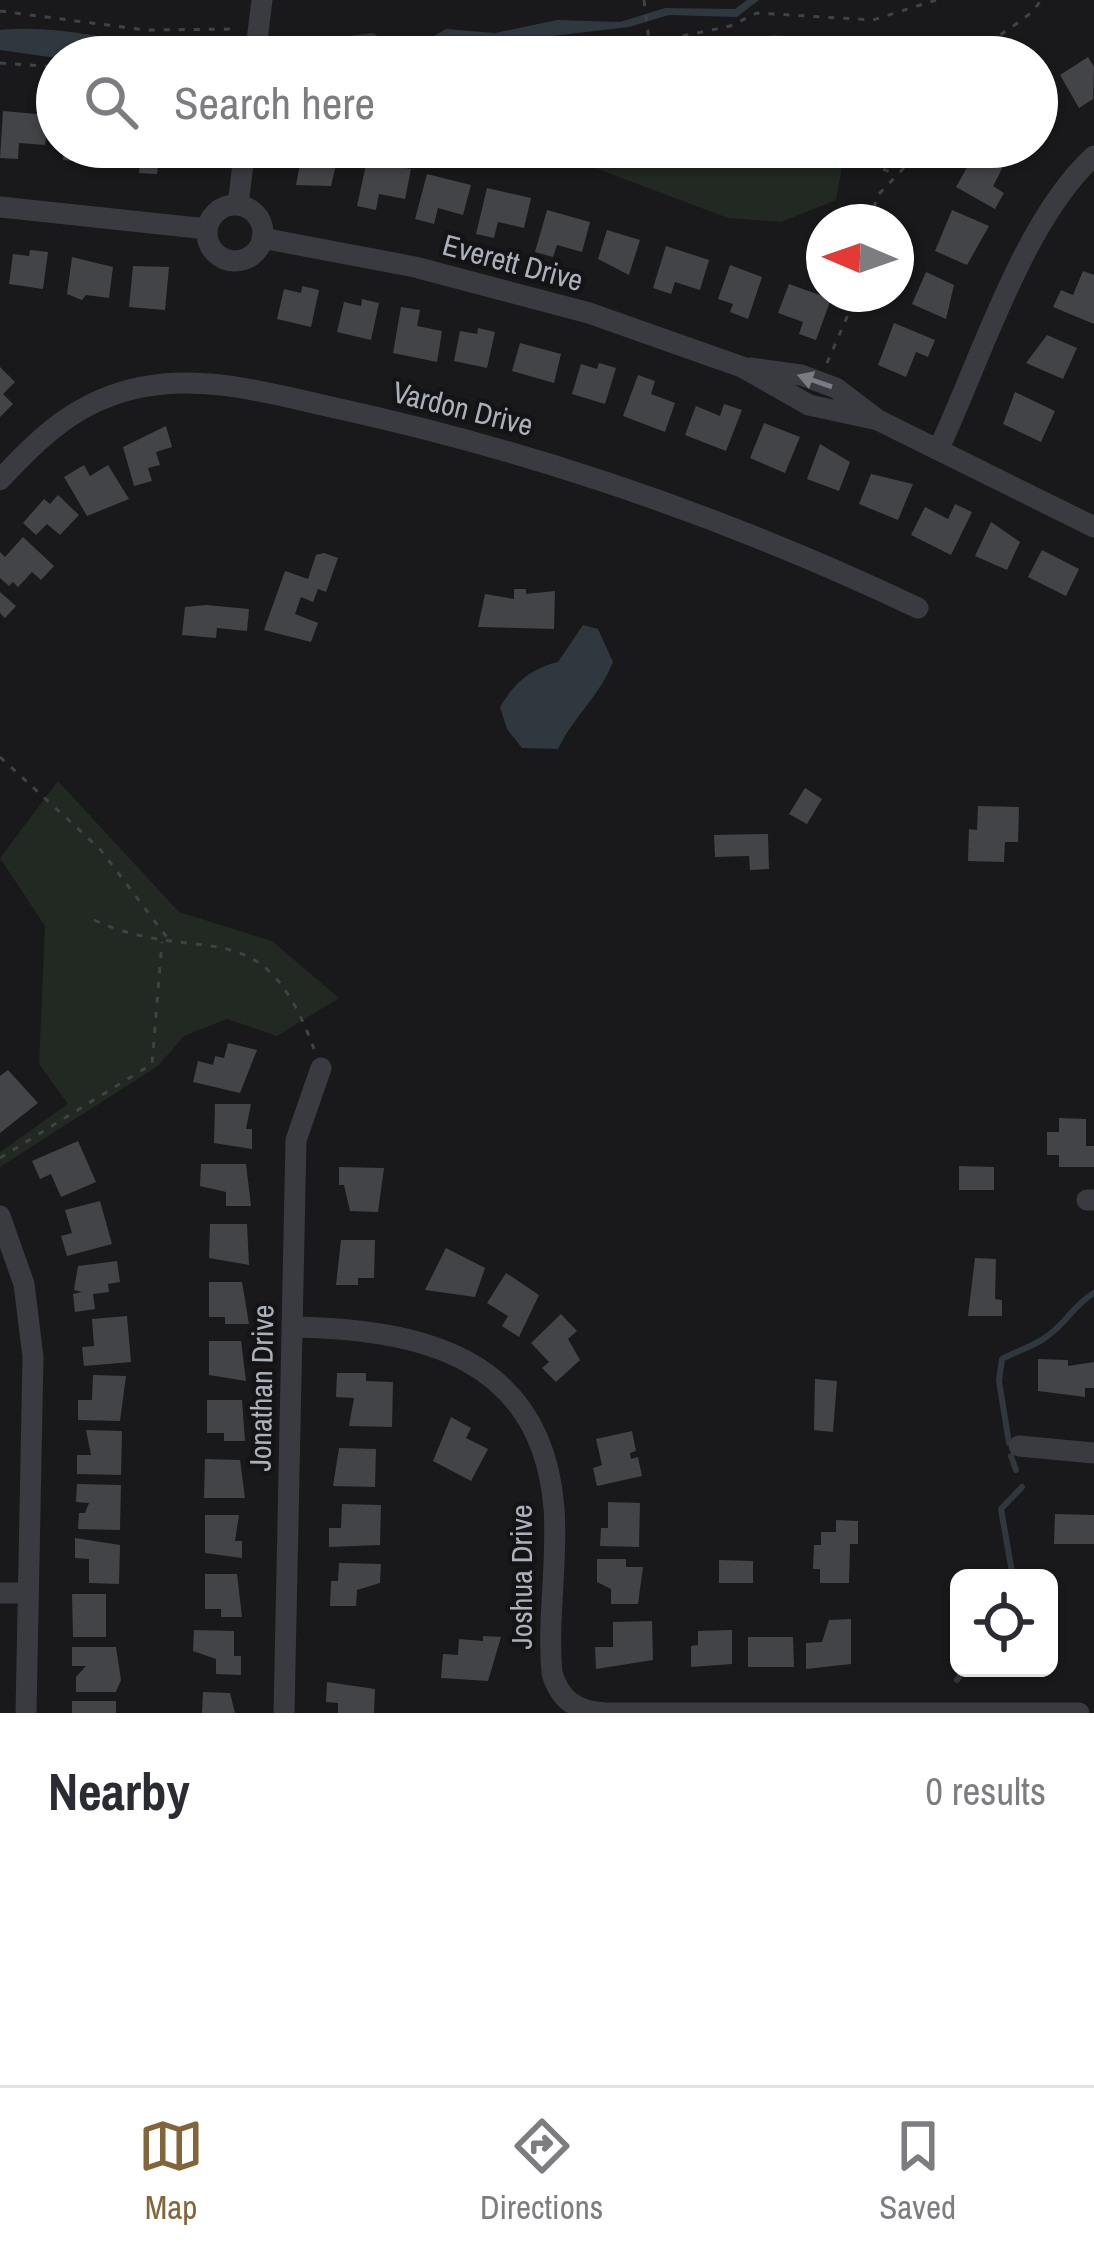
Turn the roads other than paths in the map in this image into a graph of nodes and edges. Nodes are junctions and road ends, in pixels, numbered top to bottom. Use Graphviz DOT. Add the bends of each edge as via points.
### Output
graph roads {
  1 [pos="262,0"];
  2 [pos="258,36"];
  3 [pos="1094,157"];
  4 [pos="242,168"];
  5 [pos="238,205"];
  6 [pos="0,207"];
  7 [pos="207,229"];
  8 [pos="262,238"];
  9 [pos="742,367"];
  10 [pos="878,420"];
  11 [pos="939,448"];
  12 [pos="0,479"];
  13 [pos="1094,527"];
  14 [pos="918,608"];
  15 [pos="321,1067"];
  16 [pos="0,1216"];
  17 [pos="292,1327"];
  18 [pos="1019,1446"];
  19 [pos="1094,1453"];
  20 [pos="0,1593"];
  21 [pos="28,1593"];
  22 [pos="26,1713"];
  23 [pos="284,1713"];
  24 [pos="1079,1713"];
  1 -- 2 [label="street"];
  3 -- 11 [label="street" via="1040,227"];
  4 -- 5 [label="street"];
  5 -- 7 [label="street" via="221,209"];
  5 -- 8 [label="street" via="254,213"];
  6 -- 7 [label="street"];
  7 -- 8 [label="street" via="211,249 233,261 253,254"];
  8 -- 9 [label="street, Everett Drive" via="534,298"];
  9 -- 10 [label="street, Everett Drive" via="809,405"];
  10 -- 9 [label="street, Everett Drive, one-way" via="819,381"];
  10 -- 11 [label="street, Everett Drive"];
  11 -- 13 [label="street, Everett Drive"];
  12 -- 14 [label="street, Vardon Drive" via="88,404 152,386 235,387 580,471"];
  15 -- 17 [label="street, Jonathan Drive" via="296,1140"];
  16 -- 21 [label="street" via="32,1333"];
  17 -- 23 [label="street, Jonathan Drive"];
  17 -- 24 [label="street, Joshua Drive" via="420,1340 483,1371 515,1403 539,1444 551,1489 552,1673 574,1707"];
  18 -- 19 [label="street"];
  20 -- 21 [label="street"];
  21 -- 22 [label="street"];
}
